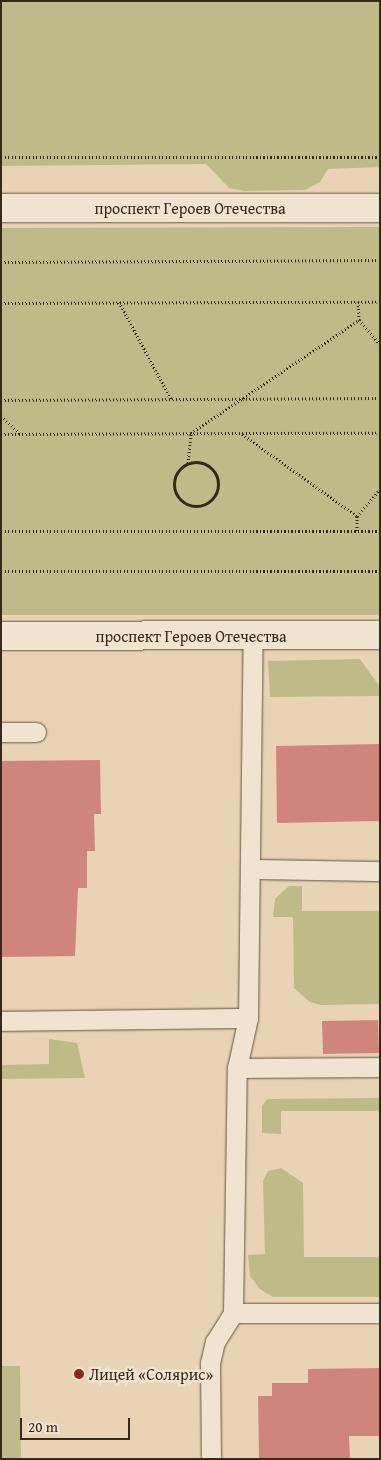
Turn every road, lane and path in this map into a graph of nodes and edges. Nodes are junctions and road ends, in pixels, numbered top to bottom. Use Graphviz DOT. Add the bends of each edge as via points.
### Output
graph roads {
  1 [pos="380,157"];
  2 [pos="1,158"];
  3 [pos="1,208"];
  4 [pos="380,208"];
  5 [pos="380,260"];
  6 [pos="1,262"];
  7 [pos="119,302"];
  8 [pos="358,302"];
  9 [pos="380,302"];
  10 [pos="1,303"];
  11 [pos="359,320"];
  12 [pos="380,344"];
  13 [pos="380,398"];
  14 [pos="171,399"];
  15 [pos="240,399"];
  16 [pos="1,400"];
  17 [pos="1,416"];
  18 [pos="191,433"];
  19 [pos="241,433"];
  20 [pos="380,433"];
  21 [pos="1,434"];
  22 [pos="20,434"];
  23 [pos="188,463"];
  24 [pos="380,490"];
  25 [pos="357,516"];
  26 [pos="1,531"];
  27 [pos="357,531"];
  28 [pos="380,531"];
  29 [pos="380,570"];
  30 [pos="1,571"];
  31 [pos="380,634"];
  32 [pos="1,636"];
  33 [pos="253,636"];
  34 [pos="1,732"];
  35 [pos="36,732"];
  36 [pos="251,870"];
  37 [pos="380,870"];
  38 [pos="248,1018"];
  39 [pos="1,1021"];
  40 [pos="380,1067"];
  41 [pos="237,1068"];
  42 [pos="380,1313"];
  43 [pos="233,1314"];
  44 [pos="211,1459"];
  1 -- 2 [label="path"];
  3 -- 4 [label="street, проспект Героев Отечества"];
  5 -- 6 [label="path"];
  7 -- 8 [label="path"];
  7 -- 10 [label="path"];
  7 -- 14 [label="path"];
  8 -- 9 [label="path"];
  8 -- 11 [label="path"];
  11 -- 12 [label="path"];
  11 -- 15 [label="path"];
  13 -- 15 [label="path"];
  14 -- 15 [label="path"];
  14 -- 16 [label="path"];
  15 -- 18 [label="path"];
  17 -- 22 [label="path"];
  18 -- 19 [label="path"];
  18 -- 22 [label="path"];
  18 -- 23 [label="path"];
  19 -- 20 [label="path"];
  19 -- 25 [label="path"];
  21 -- 22 [label="path"];
  23 -- 23 [label="path" via="177,472 175,492 189,505 208,503 215,496 217,476 203,462"];
  24 -- 25 [label="path"];
  25 -- 27 [label="path"];
  26 -- 27 [label="path"];
  27 -- 28 [label="path"];
  29 -- 30 [label="path"];
  31 -- 33 [label="street, проспект Героев Отечества"];
  32 -- 33 [label="street, проспект Героев Отечества"];
  33 -- 36 [label="lane"];
  34 -- 35 [label="lane"];
  36 -- 37 [label="lane"];
  36 -- 38 [label="lane"];
  38 -- 39 [label="lane"];
  38 -- 41 [label="lane"];
  40 -- 41 [label="lane"];
  41 -- 43 [label="lane"];
  42 -- 43 [label="lane"];
  43 -- 44 [label="lane" via="215,1342 210,1364"];
}
